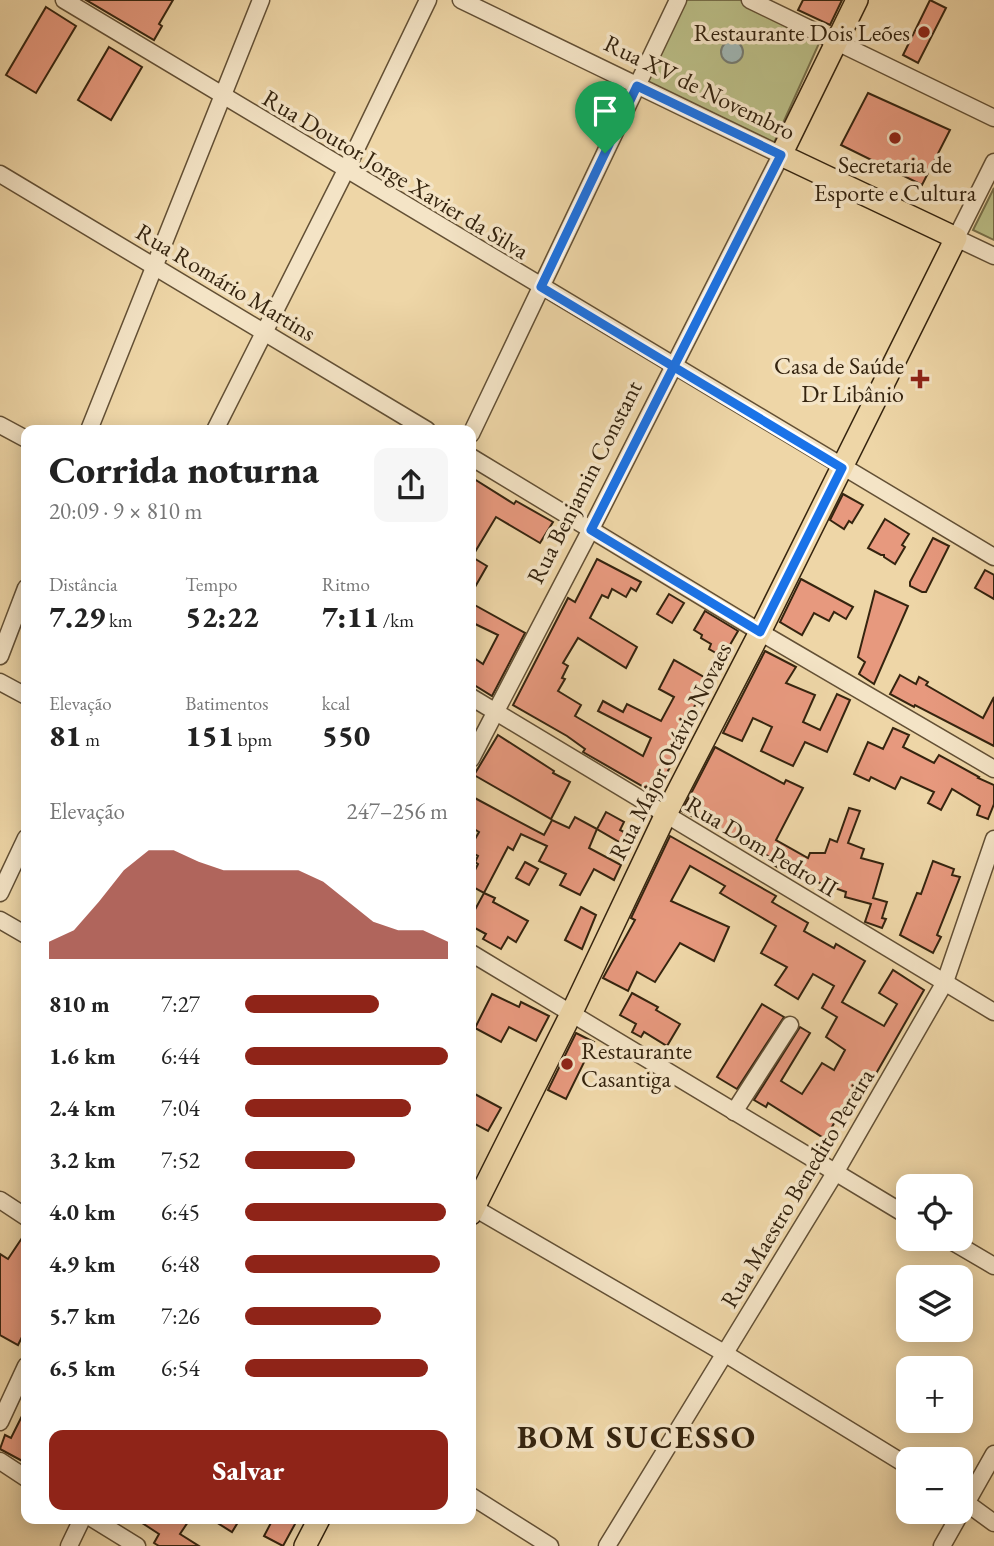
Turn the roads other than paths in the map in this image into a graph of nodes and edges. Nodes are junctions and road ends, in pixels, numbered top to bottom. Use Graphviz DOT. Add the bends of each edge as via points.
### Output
graph roads {
  1 [pos="64,0"];
  2 [pos="261,0"];
  3 [pos="428,0"];
  4 [pos="461,0"];
  5 [pos="678,0"];
  6 [pos="750,0"];
  7 [pos="857,0"];
  8 [pos="838,41"];
  9 [pos="637,86"];
  10 [pos="223,97"];
  11 [pos="994,118"];
  12 [pos="781,155"];
  13 [pos="994,162"];
  14 [pos="346,170"];
  15 [pos="0,174"];
  16 [pos="956,238"];
  17 [pos="994,256"];
  18 [pos="155,267"];
  19 [pos="541,287"];
  20 [pos="263,331"];
  21 [pos="673,366"];
  22 [pos="0,425"];
  23 [pos="91,425"];
  24 [pos="217,425"];
  25 [pos="419,425"];
  26 [pos="475,425"];
  27 [pos="21,436"];
  28 [pos="476,460"];
  29 [pos="842,468"];
  30 [pos="591,530"];
  31 [pos="994,557"];
  32 [pos="21,601"];
  33 [pos="760,632"];
  34 [pos="0,656"];
  35 [pos="0,682"];
  36 [pos="21,693"];
  37 [pos="476,700"];
  38 [pos="495,712"];
  39 [pos="476,749"];
  40 [pos="994,769"];
  41 [pos="666,814"];
  42 [pos="994,839"];
  43 [pos="21,849"];
  44 [pos="0,893"];
  45 [pos="0,920"];
  46 [pos="21,932"];
  47 [pos="476,956"];
  48 [pos="945,982"];
  49 [pos="572,1012"];
  50 [pos="994,1012"];
  51 [pos="790,1025"];
  52 [pos="734,1112"];
  53 [pos="835,1173"];
  54 [pos="476,1201"];
  55 [pos="1,1205"];
  56 [pos="896,1209"];
  57 [pos="476,1211"];
  58 [pos="21,1215"];
  59 [pos="968,1251"];
  60 [pos="994,1266"];
  61 [pos="724,1353"];
  62 [pos="21,1377"];
  63 [pos="0,1422"];
  64 [pos="994,1454"];
  65 [pos="896,1459"];
  66 [pos="0,1461"];
  67 [pos="21,1475"];
  68 [pos="973,1487"];
  69 [pos="476,1499"];
  70 [pos="973,1508"];
  71 [pos="994,1523"];
  72 [pos="80,1524"];
  73 [pos="101,1524"];
  74 [pos="316,1524"];
  75 [pos="953,1524"];
  76 [pos="69,1546"];
  77 [pos="137,1546"];
  78 [pos="305,1546"];
  79 [pos="550,1546"];
  80 [pos="607,1546"];
  81 [pos="942,1546"];
  1 -- 10 [label="street, Rua Doutor Jorge Xavier da Silva"];
  2 -- 10 [label="street"];
  3 -- 14 [label="street"];
  4 -- 9 [label="street, Rua XV de Novembro"];
  5 -- 9 [label="street"];
  6 -- 8 [label="street"];
  7 -- 8 [label="main road, Rua Benjamin Constant"];
  8 -- 11 [label="street"];
  8 -- 12 [label="main road, Rua Benjamin Constant"];
  9 -- 12 [label="street, Rua XV de Novembro"];
  9 -- 19 [label="street"];
  10 -- 14 [label="street, Rua Doutor Jorge Xavier da Silva"];
  10 -- 18 [label="street"];
  12 -- 16 [label="main road, Rua XV de Novembro"];
  12 -- 21 [label="street, Rua Benjamin Constant"];
  13 -- 16 [label="street"];
  14 -- 19 [label="street, Rua Doutor Jorge Xavier da Silva"];
  14 -- 20 [label="street"];
  15 -- 18 [label="street, Rua Romário Martins"];
  16 -- 17 [label="street"];
  16 -- 29 [label="main road, Rua Major Otávio Novaes"];
  18 -- 20 [label="street, Rua Romário Martins"];
  18 -- 23 [label="street"];
  19 -- 21 [label="street, Rua Doutor Jorge Xavier da Silva"];
  19 -- 26 [label="street"];
  20 -- 24 [label="street"];
  20 -- 25 [label="street, Rua Romário Martins"];
  21 -- 29 [label="street, Rua Doutor Jorge Xavier da Silva"];
  21 -- 30 [label="street, Rua Benjamin Constant"];
  22 -- 27 [label="street"];
  28 -- 30 [label="street"];
  29 -- 31 [label="street, Rua Doutor Jorge Xavier da Silva"];
  29 -- 33 [label="main road, Rua Major Otávio Novaes"];
  30 -- 33 [label="street"];
  30 -- 38 [label="street, Rua Benjamin Constant"];
  32 -- 34 [label="street"];
  33 -- 40 [label="street"];
  33 -- 41 [label="main road, Rua Major Otávio Novaes"];
  35 -- 36 [label="street"];
  37 -- 38 [label="street, Rua Dom Pedro II"];
  38 -- 39 [label="street, Rua Benjamin Constant"];
  38 -- 41 [label="street, Rua Dom Pedro II"];
  41 -- 48 [label="street, Rua Dom Pedro II"];
  41 -- 49 [label="main road, Rua Major Otávio Novaes"];
  42 -- 48 [label="street, Rua Maestro Benedito Pereira"];
  43 -- 44 [label="street"];
  45 -- 46 [label="street"];
  47 -- 49 [label="street"];
  48 -- 50 [label="street, Rua Dom Pedro II"];
  48 -- 53 [label="street, Rua Maestro Benedito Pereira"];
  49 -- 52 [label="street"];
  49 -- 54 [label="main road, Rua Major Otávio Novaes"];
  51 -- 52 [label="street"];
  52 -- 53 [label="street"];
  53 -- 56 [label="street"];
  53 -- 61 [label="street, Rua Maestro Benedito Pereira"];
  55 -- 58 [label="street"];
  57 -- 61 [label="street"];
  59 -- 60 [label="street"];
  61 -- 65 [label="street"];
  61 -- 80 [label="street, Rua Maestro Benedito Pereira"];
  62 -- 63 [label="street"];
  64 -- 68 [label="street"];
  66 -- 67 [label="street"];
  69 -- 79 [label="street"];
  70 -- 71 [label="street"];
  72 -- 76 [label="street"];
  73 -- 77 [label="street"];
  74 -- 78 [label="main road"];
  75 -- 81 [label="street"];
}
